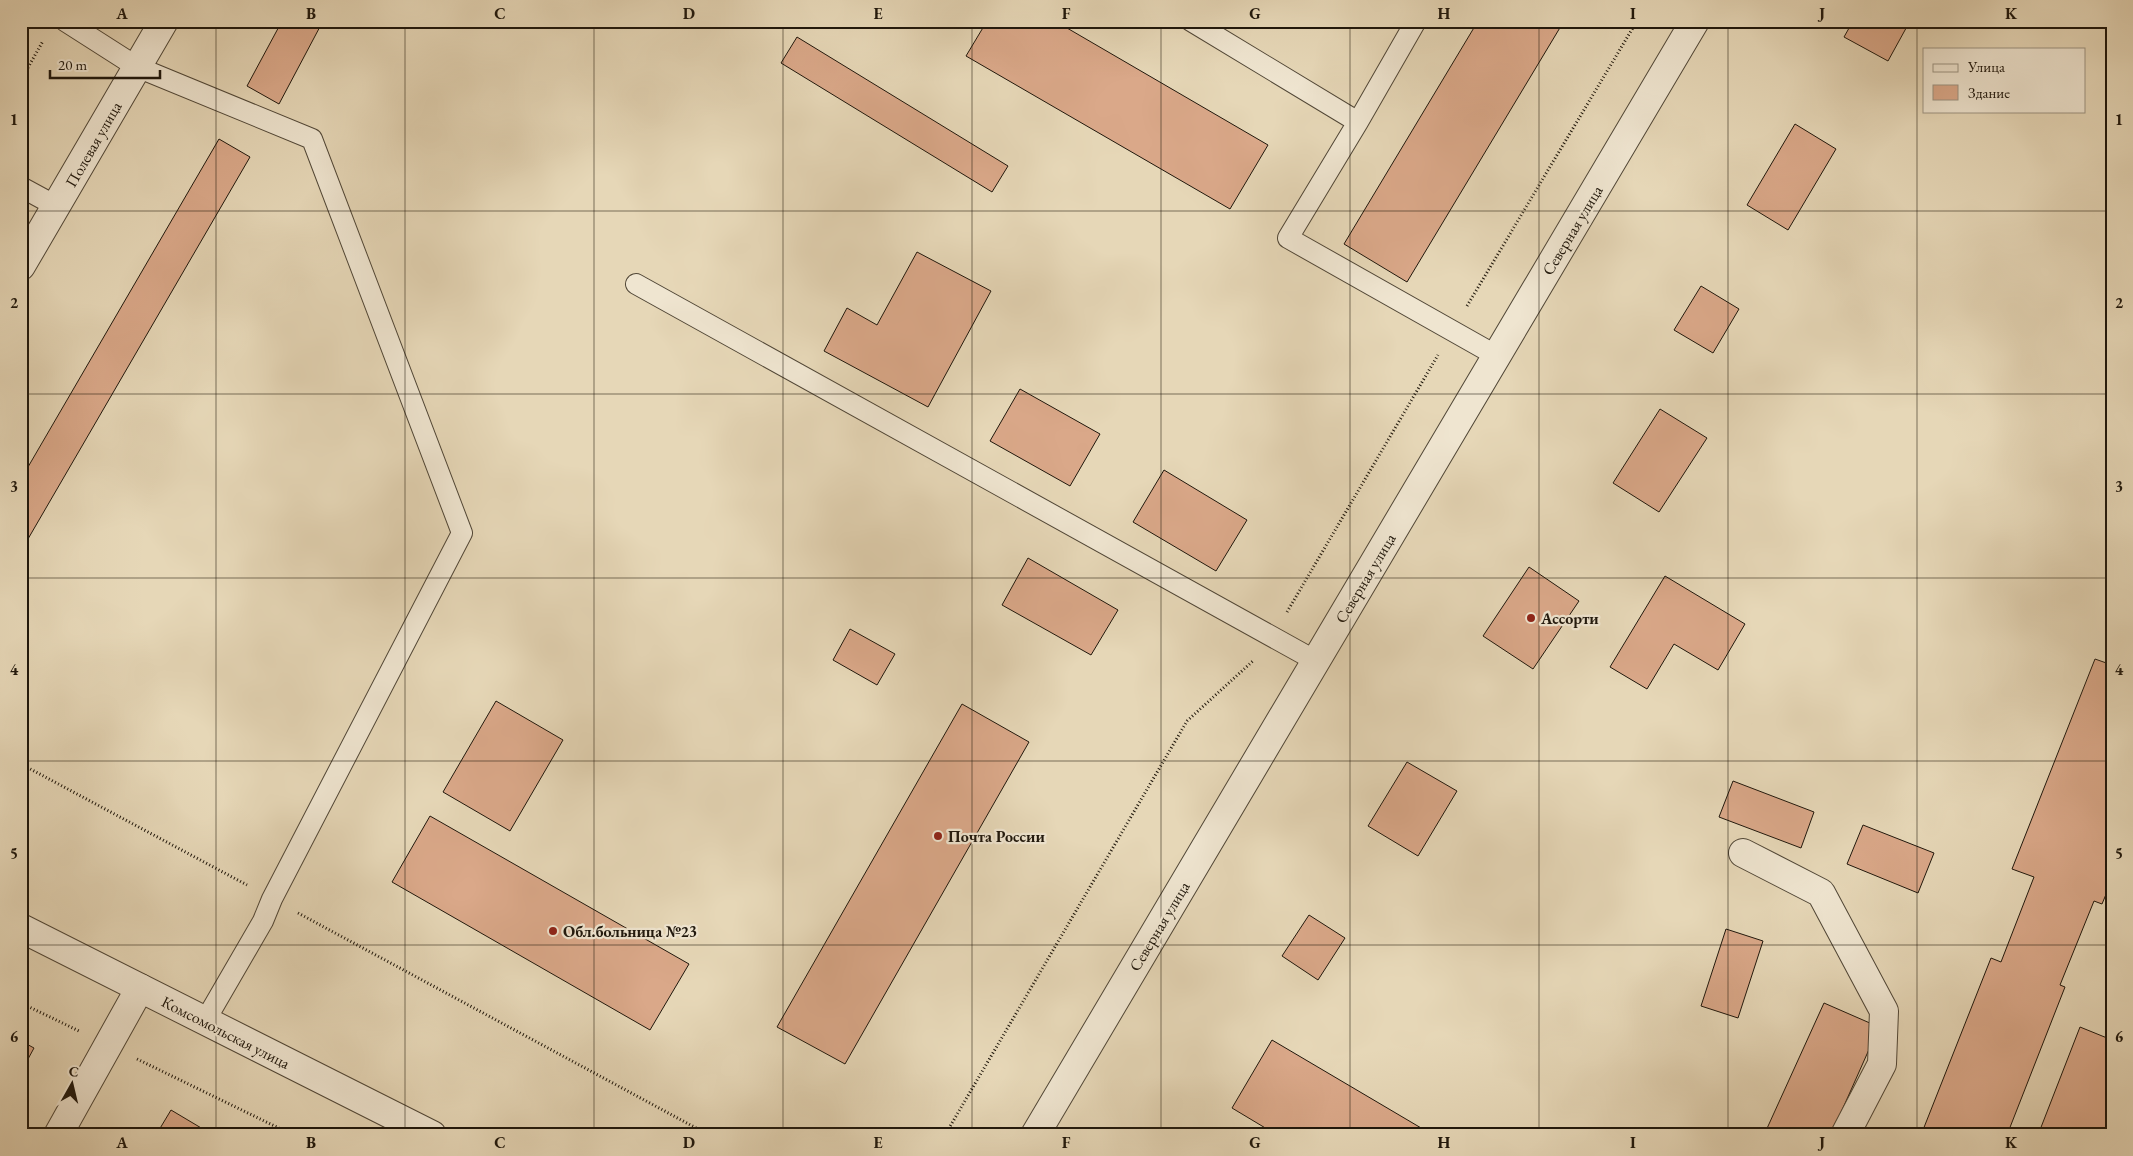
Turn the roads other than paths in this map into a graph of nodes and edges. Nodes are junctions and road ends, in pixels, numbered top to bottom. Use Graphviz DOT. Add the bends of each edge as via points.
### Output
graph roads {
  1 [pos="65,21"];
  2 [pos="164,21"];
  3 [pos="1191,21"];
  4 [pos="1416,21"];
  5 [pos="1689,23"];
  6 [pos="137,67"];
  7 [pos="1358,122"];
  8 [pos="21,187"];
  9 [pos="56,206"];
  10 [pos="21,266"];
  11 [pos="636,284"];
  12 [pos="1497,356"];
  13 [pos="1316,661"];
  14 [pos="1743,853"];
  15 [pos="21,928"];
  16 [pos="140,988"];
  17 [pos="205,1021"];
  18 [pos="58,1135"];
  19 [pos="432,1135"];
  20 [pos="1035,1135"];
  21 [pos="1845,1135"];
  1 -- 6 [label="lane"];
  2 -- 6 [label="street, Полевая улица"];
  3 -- 7 [label="lane"];
  4 -- 7 [label="lane"];
  5 -- 12 [label="street, Северная улица"];
  6 -- 9 [label="street, Полевая улица"];
  6 -- 17 [label="lane" via="312,139 462,533 263,921"];
  7 -- 12 [label="lane" via="1288,238"];
  8 -- 9 [label="lane"];
  9 -- 10 [label="street, Полевая улица"];
  11 -- 13 [label="lane"];
  12 -- 13 [label="street, Северная улица"];
  13 -- 20 [label="street, Северная улица"];
  14 -- 21 [label="street" via="1821,893 1884,1011 1882,1064"];
  15 -- 16 [label="street, Комсомольская улица"];
  16 -- 17 [label="street, Комсомольская улица"];
  16 -- 18 [label="street"];
  17 -- 19 [label="street, Комсомольская улица"];
}
